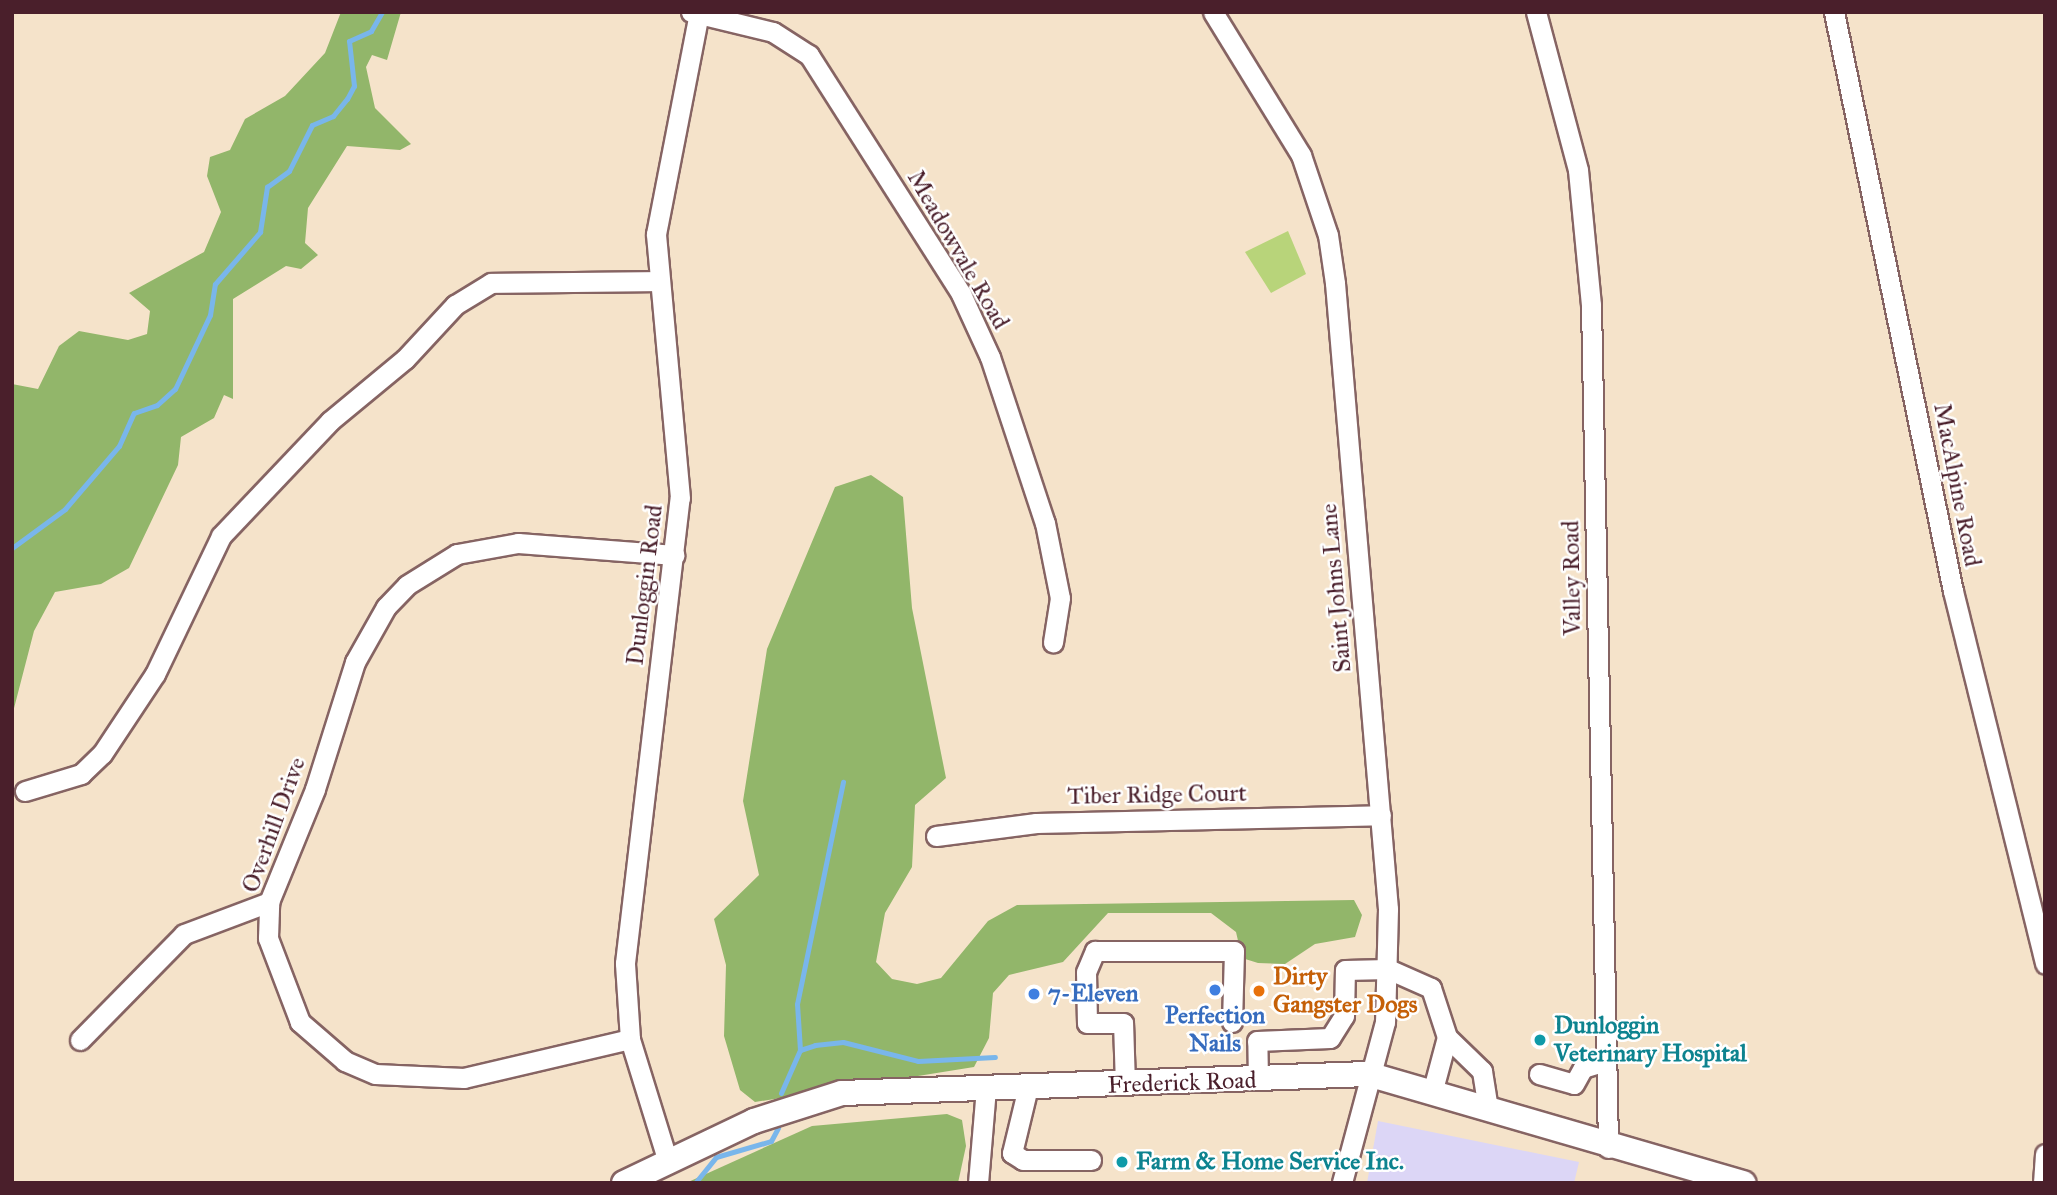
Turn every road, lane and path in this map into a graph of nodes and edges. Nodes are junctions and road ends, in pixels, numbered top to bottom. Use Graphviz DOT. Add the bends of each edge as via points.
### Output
graph roads {
  1 [pos="1213,12"];
  2 [pos="1536,12"];
  3 [pos="1833,12"];
  4 [pos="697,13"];
  5 [pos="655,281"];
  6 [pos="675,555"];
  7 [pos="1053,642"];
  8 [pos="25,791"];
  9 [pos="1381,815"];
  10 [pos="936,836"];
  11 [pos="269,902"];
  12 [pos="2045,964"];
  13 [pos="1388,969"];
  14 [pos="1232,1021"];
  15 [pos="1447,1037"];
  16 [pos="630,1039"];
  17 [pos="79,1040"];
  18 [pos="1606,1061"];
  19 [pos="1368,1074"];
  20 [pos="1539,1074"];
  21 [pos="1258,1080"];
  22 [pos="1125,1085"];
  23 [pos="1028,1087"];
  24 [pos="986,1088"];
  25 [pos="1432,1093"];
  26 [pos="1488,1110"];
  27 [pos="1608,1148"];
  28 [pos="2045,1154"];
  29 [pos="1091,1160"];
  30 [pos="668,1162"];
  31 [pos="624,1183"];
  32 [pos="978,1183"];
  33 [pos="1342,1183"];
  34 [pos="1743,1183"];
  35 [pos="2043,1183"];
  1 -- 9 [label="street, Saint Johns Lane" via="1301,155 1328,235"];
  2 -- 18 [label="street, Valley Road" via="1578,170 1588,252"];
  3 -- 12 [label="street, MacAlpine Road" via="1953,591"];
  4 -- 5 [label="street, Dunloggin Road" via="661,196"];
  4 -- 7 [label="street, Meadowvale Road" via="773,32 809,55 961,294 986,346 1045,523 1060,598"];
  5 -- 6 [label="street, Dunloggin Road" via="679,453"];
  5 -- 8 [label="street" via="491,283 455,305 405,359 330,421 221,536 155,674 102,754 81,774"];
  6 -- 11 [label="street, Overhill Drive" via="518,543 457,554 407,585 386,607 355,662 315,789"];
  6 -- 16 [label="street, Dunloggin Road" via="628,923"];
  9 -- 10 [label="street, Tiber Ridge Court" via="1036,823"];
  9 -- 13 [label="street, Saint Johns Lane"];
  11 -- 16 [label="street, Overhill Drive" via="268,938 300,1022 345,1062 375,1074 464,1078"];
  11 -- 17 [label="street" via="184,934"];
  13 -- 15 [label="street" via="1420,978 1432,988"];
  13 -- 19 [label="street, Saint Johns Lane" via="1385,1022"];
  13 -- 21 [label="street" via="1345,970 1343,1016 1330,1038 1257,1041"];
  14 -- 22 [label="street" via="1234,951 1095,951 1086,971 1087,1023 1123,1023"];
  15 -- 25 [label="street"];
  15 -- 26 [label="street" via="1482,1071"];
  16 -- 30 [label="street, Dunloggin Road"];
  18 -- 20 [label="street" via="1583,1068 1574,1084"];
  18 -- 27 [label="street, Valley Road"];
  19 -- 21 [label="main road, Frederick Road"];
  19 -- 25 [label="main road, Frederick Road"];
  19 -- 33 [label="street, Saint Johns Lane"];
  21 -- 22 [label="main road, Frederick Road"];
  22 -- 23 [label="main road, Frederick Road"];
  23 -- 24 [label="main road, Frederick Road"];
  23 -- 29 [label="street" via="1012,1153 1023,1160"];
  24 -- 30 [label="main road, Frederick Road" via="842,1093 754,1121"];
  24 -- 32 [label="street"];
  25 -- 26 [label="main road, Frederick Road"];
  26 -- 27 [label="main road, Frederick Road"];
  27 -- 34 [label="main road, Frederick Road"];
  28 -- 35 [label="street"];
  30 -- 31 [label="main road, Frederick Road"];
}
